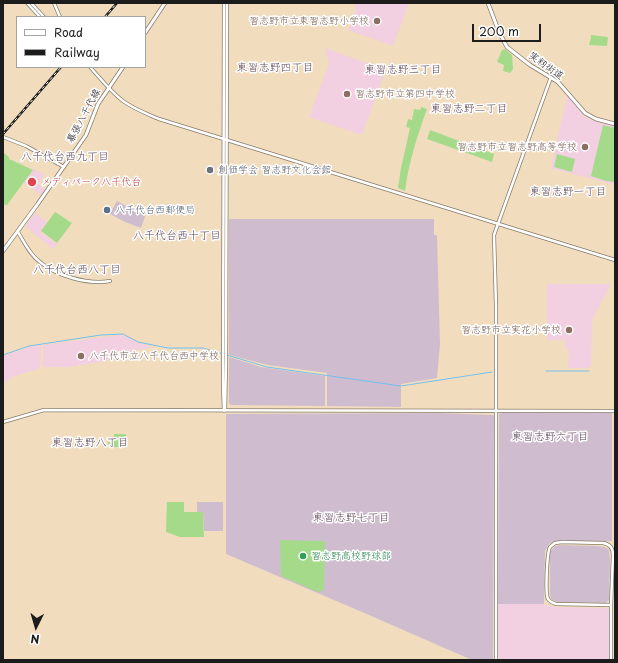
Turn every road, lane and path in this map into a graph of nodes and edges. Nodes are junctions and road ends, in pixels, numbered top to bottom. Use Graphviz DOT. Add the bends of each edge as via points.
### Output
graph roads {
  1 [pos="26,3"];
  2 [pos="31,3"];
  3 [pos="54,3"];
  4 [pos="165,3"];
  5 [pos="224,3"];
  6 [pos="227,3"];
  7 [pos="488,3"];
  8 [pos="39,16"];
  9 [pos="43,16"];
  10 [pos="60,16"];
  11 [pos="146,32"];
  12 [pos="91,68"];
  13 [pos="122,68"];
  14 [pos="550,77"];
  15 [pos="109,88"];
  16 [pos="615,124"];
  17 [pos="3,137"];
  18 [pos="225,139"];
  19 [pos="64,167"];
  20 [pos="497,224"];
  21 [pos="18,232"];
  22 [pos="3,251"];
  23 [pos="615,260"];
  24 [pos="110,281"];
  25 [pos="225,411"];
  26 [pos="496,411"];
  27 [pos="615,411"];
  28 [pos="3,422"];
  29 [pos="611,605"];
  30 [pos="496,660"];
  31 [pos="611,660"];
  1 -- 8 [label="street"];
  2 -- 9 [label="street"];
  3 -- 10 [label="street"];
  4 -- 11 [label="main road"];
  5 -- 18 [label="street"];
  6 -- 18 [label="street"];
  7 -- 14 [label="main road, 実籾街道" via="507,47"];
  12 -- 15 [label="street"];
  13 -- 15 [label="main road, 幕張八千代線"];
  14 -- 16 [label="main road, 実籾街道" via="560,84 585,113"];
  14 -- 20 [label="street"];
  15 -- 18 [label="street" via="124,102 151,116"];
  15 -- 19 [label="main road, 幕張八千代線" via="98,104 86,135"];
  17 -- 19 [label="street" via="26,146"];
  18 -- 20 [label="street"];
  18 -- 25 [label="street"];
  19 -- 21 [label="main road, 幕張八千代線"];
  20 -- 23 [label="street"];
  20 -- 26 [label="street" via="494,238"];
  21 -- 22 [label="main road, 幕張八千代線"];
  21 -- 24 [label="street" via="43,265 70,278"];
  25 -- 26 [label="street"];
  25 -- 28 [label="street" via="44,410"];
  26 -- 27 [label="street"];
  26 -- 30 [label="street"];
  29 -- 29 [label="street" via="611,547 602,543 562,542 550,547 547,560 547,593 550,602"];
  29 -- 31 [label="street"];
}
